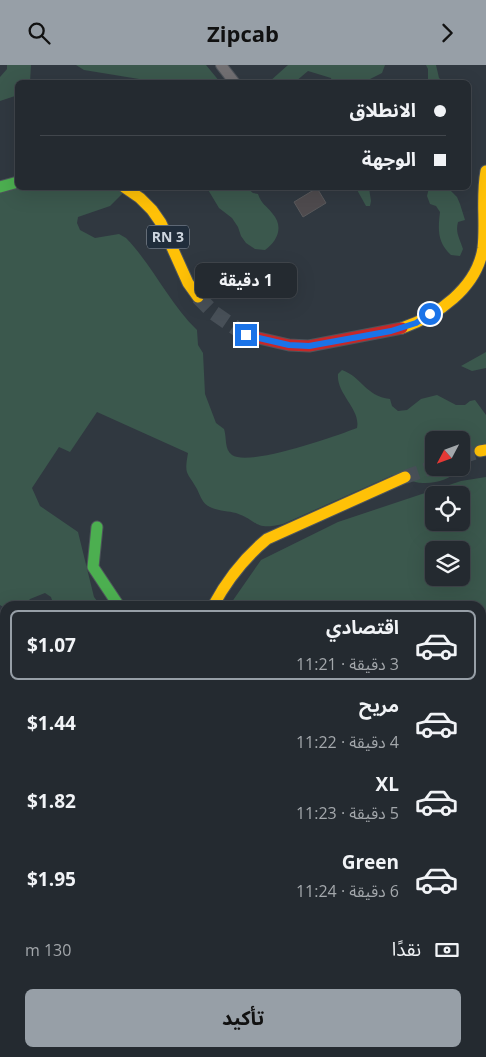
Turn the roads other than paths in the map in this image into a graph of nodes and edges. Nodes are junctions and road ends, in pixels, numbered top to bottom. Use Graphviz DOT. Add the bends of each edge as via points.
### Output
graph roads {
  1 [pos="221,65"];
  2 [pos="233,80"];
  3 [pos="486,171"];
  4 [pos="15,183"];
  5 [pos="0,187"];
  6 [pos="129,190"];
  7 [pos="198,297"];
  8 [pos="246,335"];
  9 [pos="405,477"];
  10 [pos="97,527"];
  11 [pos="116,601"];
  12 [pos="216,601"];
  1 -- 2 [label="street"];
  3 -- 8 [label="main road" via="480,265 470,281 446,303 403,328 318,345 289,345"];
  4 -- 5 [label="main road"];
  6 -- 7 [label="main road, RN 3" via="156,215 189,285"];
  9 -- 12 [label="main road" via="268,539 248,555"];
  10 -- 11 [label="main road" via="93,567"];
}
